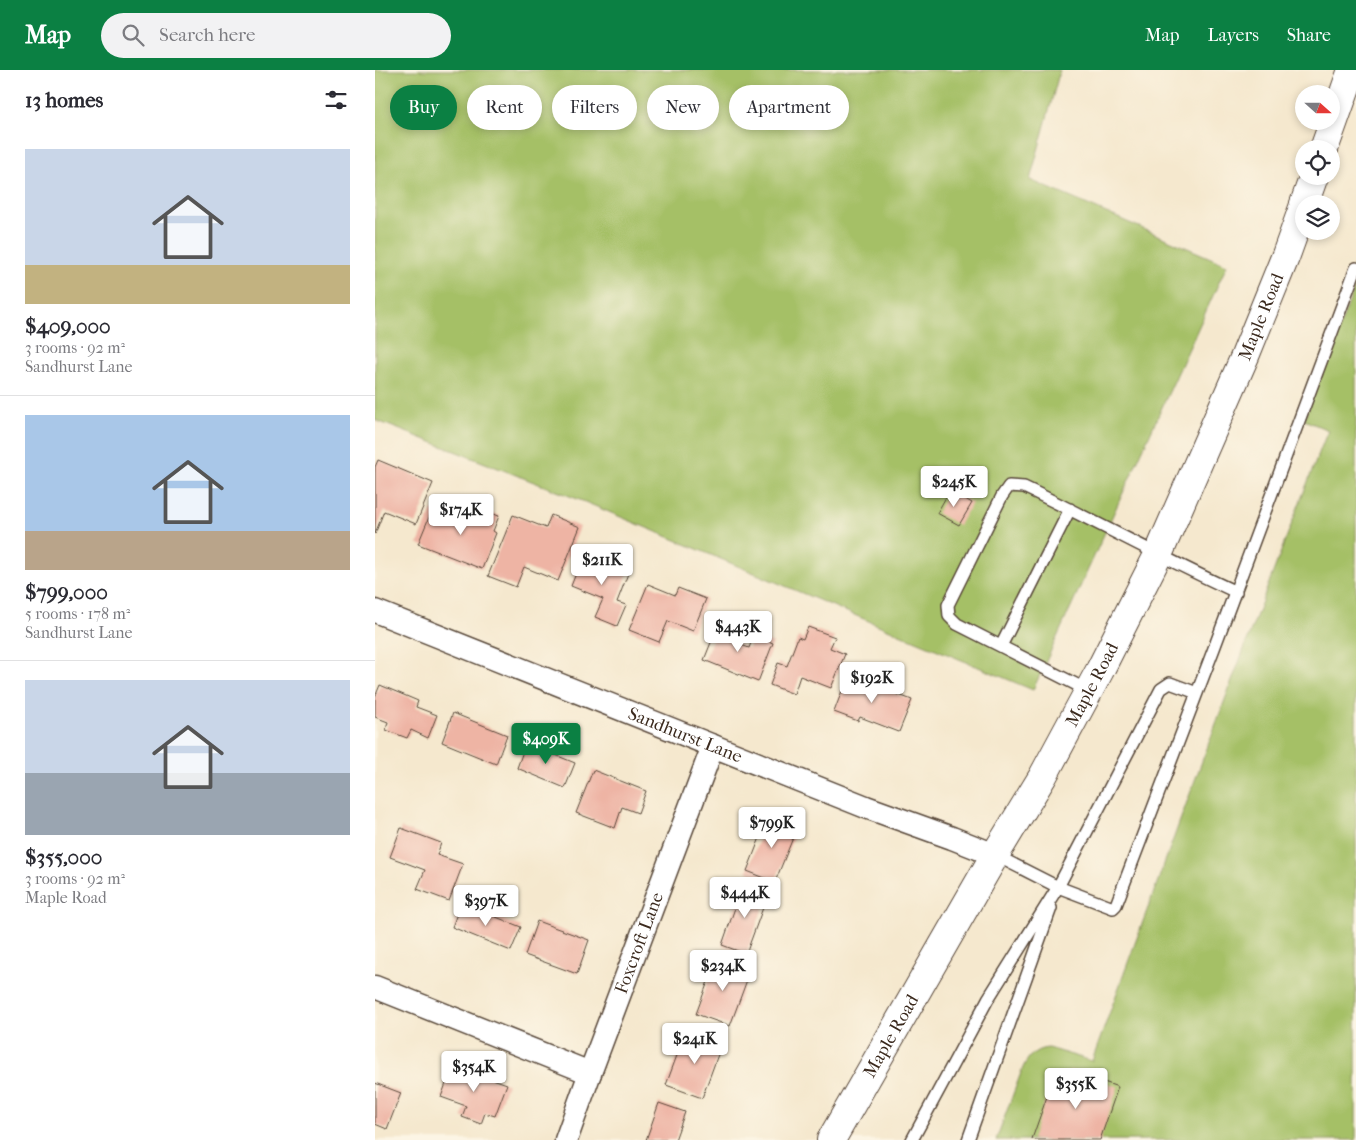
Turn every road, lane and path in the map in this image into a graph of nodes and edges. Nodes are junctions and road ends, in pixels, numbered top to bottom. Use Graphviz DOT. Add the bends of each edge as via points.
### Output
graph roads {
  1 [pos="1352,70"];
  2 [pos="1328,140"];
  3 [pos="1295,230"];
  4 [pos="1356,268"];
  5 [pos="1070,509"];
  6 [pos="1158,556"];
  7 [pos="1236,592"];
  8 [pos="375,611"];
  9 [pos="1001,646"];
  10 [pos="1089,691"];
  11 [pos="1197,693"];
  12 [pos="713,746"];
  13 [pos="995,855"];
  14 [pos="1058,887"];
  15 [pos="375,987"];
  16 [pos="590,1073"];
  17 [pos="566,1140"];
  18 [pos="831,1140"];
  19 [pos="912,1140"];
  20 [pos="968,1140"];
  1 -- 2 [label="main road" via="1344,104"];
  3 -- 6 [label="main road, Maple Road" via="1245,356"];
  4 -- 7 [label="lane"];
  5 -- 6 [label="lane"];
  5 -- 9 [label="lane"];
  5 -- 9 [label="lane" via="1024,487 1009,486 948,605 949,616 957,624"];
  6 -- 7 [label="lane"];
  6 -- 10 [label="main road, Maple Road"];
  7 -- 11 [label="lane"];
  8 -- 12 [label="street, Sandhurst Lane"];
  9 -- 10 [label="lane"];
  10 -- 13 [label="main road, Maple Road"];
  11 -- 14 [label="lane" via="1170,683 1161,689"];
  11 -- 14 [label="lane" via="1117,905 1113,908"];
  12 -- 13 [label="street, Sandhurst Lane"];
  12 -- 16 [label="street, Foxcroft Lane"];
  13 -- 14 [label="lane"];
  13 -- 18 [label="main road, Maple Road"];
  14 -- 19 [label="lane" via="988,998"];
  14 -- 20 [label="lane"];
  15 -- 16 [label="street"];
  16 -- 17 [label="street, Foxcroft Lane"];
}
